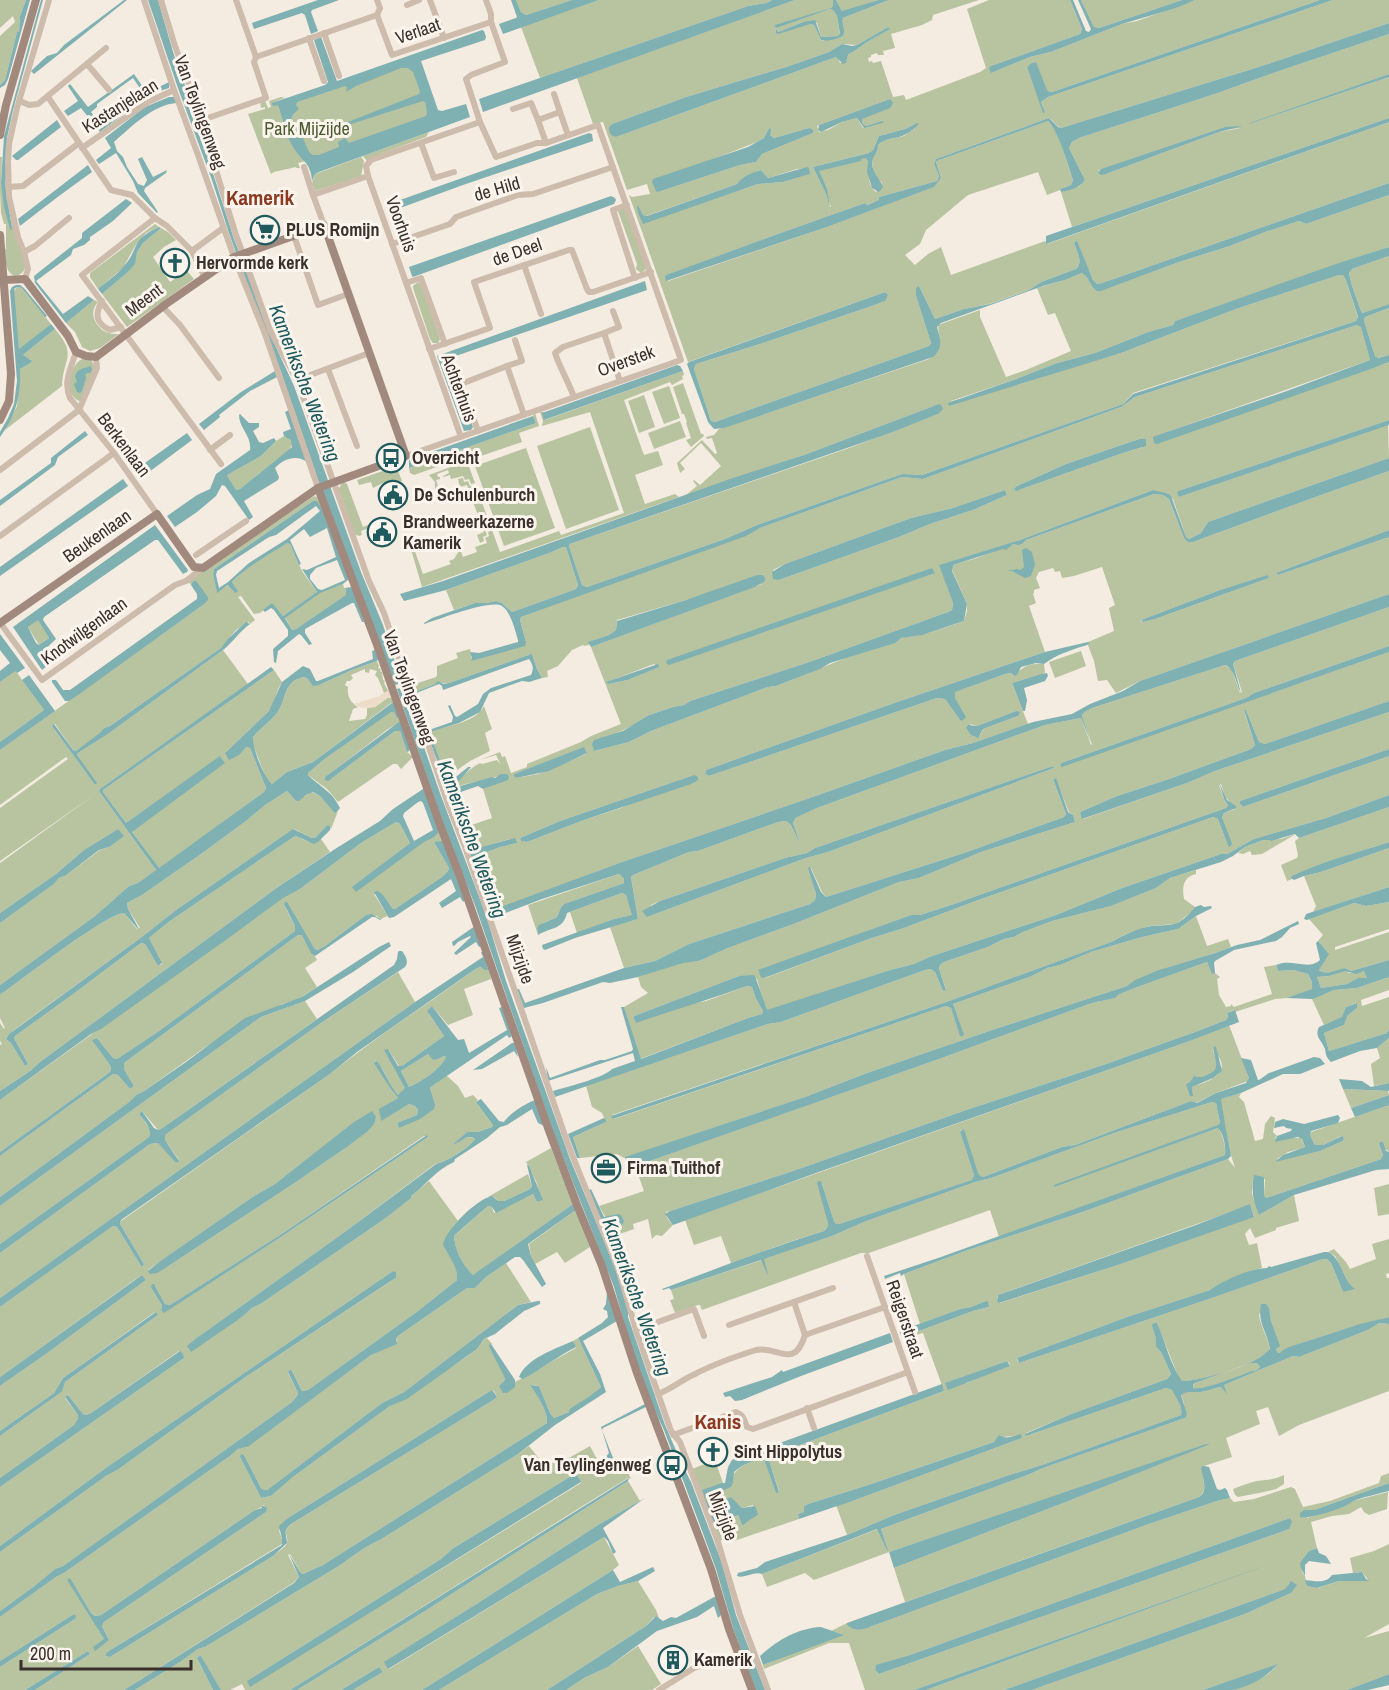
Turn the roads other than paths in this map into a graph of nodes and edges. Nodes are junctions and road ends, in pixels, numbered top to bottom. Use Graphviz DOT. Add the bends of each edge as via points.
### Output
graph roads {
  1 [pos="36,0"];
  2 [pos="50,0"];
  3 [pos="144,0"];
  4 [pos="161,0"];
  5 [pos="236,0"];
  6 [pos="377,0"];
  7 [pos="419,0"];
  8 [pos="430,0"];
  9 [pos="486,0"];
  10 [pos="407,5"];
  11 [pos="377,15"];
  12 [pos="491,22"];
  13 [pos="324,33"];
  14 [pos="309,38"];
  15 [pos="444,38"];
  16 [pos="106,48"];
  17 [pos="256,57"];
  18 [pos="87,64"];
  19 [pos="339,76"];
  20 [pos="324,81"];
  21 [pos="108,90"];
  22 [pos="174,90"];
  23 [pos="554,94"];
  24 [pos="48,97"];
  25 [pos="20,101"];
  26 [pos="513,109"];
  27 [pos="560,112"];
  28 [pos="202,120"];
  29 [pos="538,120"];
  30 [pos="480,122"];
  31 [pos="0,135"];
  32 [pos="568,135"];
  33 [pos="421,143"];
  34 [pos="546,143"];
  35 [pos="81,145"];
  36 [pos="303,167"];
  37 [pos="613,167"];
  38 [pos="454,172"];
  39 [pos="368,176"];
  40 [pos="8,188"];
  41 [pos="314,195"];
  42 [pos="627,205"];
  43 [pos="69,218"];
  44 [pos="155,218"];
  45 [pos="324,225"];
  46 [pos="223,228"];
  47 [pos="0,235"];
  48 [pos="294,236"];
  49 [pos="392,244"];
  50 [pos="192,251"];
  51 [pos="24,252"];
  52 [pos="239,255"];
  53 [pos="524,265"];
  54 [pos="651,272"];
  55 [pos="204,276"];
  56 [pos="635,278"];
  57 [pos="25,279"];
  58 [pos="4,280"];
  59 [pos="406,283"];
  60 [pos="348,294"];
  61 [pos="102,302"];
  62 [pos="162,306"];
  63 [pos="613,311"];
  64 [pos="541,314"];
  65 [pos="123,331"];
  66 [pos="604,333"];
  67 [pos="515,340"];
  68 [pos="445,344"];
  69 [pos="429,350"];
  70 [pos="76,352"];
  71 [pos="369,353"];
  72 [pos="96,357"];
  73 [pos="507,366"];
  74 [pos="328,369"];
  75 [pos="219,378"];
  76 [pos="297,380"];
  77 [pos="620,381"];
  78 [pos="574,397"];
  79 [pos="79,410"];
  80 [pos="524,415"];
  81 [pos="0,420"];
  82 [pos="478,431"];
  83 [pos="230,435"];
  84 [pos="461,437"];
  85 [pos="357,446"];
  86 [pos="210,450"];
  87 [pos="114,453"];
  88 [pos="406,456"];
  89 [pos="221,464"];
  90 [pos="0,470"];
  91 [pos="332,483"];
  92 [pos="319,488"];
  93 [pos="157,514"];
  94 [pos="246,521"];
  95 [pos="227,535"];
  96 [pos="0,536"];
  97 [pos="235,547"];
  98 [pos="196,555"];
  99 [pos="203,568"];
  100 [pos="0,623"];
  101 [pos="867,1256"];
  102 [pos="833,1288"];
  103 [pos="794,1302"];
  104 [pos="885,1307"];
  105 [pos="729,1325"];
  106 [pos="636,1330"];
  107 [pos="805,1335"];
  108 [pos="704,1336"];
  109 [pos="908,1372"];
  110 [pos="915,1392"];
  111 [pos="658,1394"];
  112 [pos="807,1408"];
  113 [pos="814,1428"];
  114 [pos="673,1434"];
  115 [pos="739,1655"];
  116 [pos="659,1690"];
  117 [pos="752,1690"];
  118 [pos="768,1690"];
  1 -- 31 [label="street"];
  2 -- 25 [label="street"];
  3 -- 22 [label="street, Van Teylingenweg"];
  4 -- 28 [label="street, Mijzijde"];
  5 -- 17 [label="street"];
  6 -- 11 [label="street"];
  7 -- 10 [label="street"];
  8 -- 15 [label="street"];
  9 -- 12 [label="street"];
  11 -- 13 [label="street, Verlaat"];
  11 -- 15 [label="street, Verlaat" via="392,55"];
  12 -- 15 [label="street, Verlaat"];
  12 -- 30 [label="street" via="505,62 466,79"];
  13 -- 14 [label="street, Verlaat"];
  13 -- 19 [label="street"];
  14 -- 17 [label="street, Verlaat"];
  14 -- 20 [label="street"];
  16 -- 18 [label="street"];
  17 -- 28 [label="street" via="254,62 266,98"];
  18 -- 21 [label="street"];
  18 -- 24 [label="street"];
  22 -- 35 [label="street, Kastanjelaan"];
  22 -- 46 [label="street, Van Teylingenweg"];
  23 -- 27 [label="street"];
  24 -- 25 [label="street" via="38,104"];
  24 -- 35 [label="street"];
  25 -- 40 [label="street" via="9,144"];
  26 -- 29 [label="street" via="531,103"];
  27 -- 29 [label="street"];
  27 -- 32 [label="street"];
  28 -- 52 [label="street, Mijzijde"];
  29 -- 34 [label="street"];
  30 -- 33 [label="street"];
  30 -- 34 [label="street" via="496,157"];
  32 -- 34 [label="street"];
  32 -- 37 [label="street, Overstek" via="598,125"];
  33 -- 38 [label="street" via="434,178"];
  33 -- 39 [label="street" via="371,160 366,166"];
  35 -- 40 [label="street, Kastanjelaan" via="24,186"];
  35 -- 44 [label="street" via="111,190 132,195"];
  36 -- 41 [label="street"];
  37 -- 42 [label="street, Overstek"];
  37 -- 49 [label="street, de Hild" via="533,194 518,195"];
  39 -- 41 [label="street"];
  39 -- 49 [label="street, Voorhuis"];
  40 -- 51 [label="street"];
  41 -- 45 [label="street"];
  42 -- 54 [label="street, Overstek"];
  42 -- 56 [label="street" via="613,210"];
  43 -- 51 [label="street"];
  44 -- 50 [label="street"];
  44 -- 61 [label="street" via="82,274"];
  45 -- 48 [label="street, Meent"];
  45 -- 60 [label="street"];
  46 -- 50 [label="street"];
  46 -- 52 [label="street, Van Teylingenweg"];
  47 -- 58 [label="street"];
  48 -- 52 [label="street, Meent"];
  48 -- 60 [label="street" via="318,305"];
  49 -- 59 [label="street, Voorhuis"];
  50 -- 55 [label="street"];
  51 -- 57 [label="street" via="28,269"];
  52 -- 55 [label="street, Meent"];
  52 -- 76 [label="street, Mijzijde" via="270,330"];
  52 -- 92 [label="street, Van Teylingenweg"];
  53 -- 56 [label="street, de Deel" via="569,250 574,252 589,292"];
  53 -- 64 [label="street"];
  53 -- 68 [label="street, de Deel" via="474,282 490,328"];
  54 -- 56 [label="street, de Deel"];
  54 -- 77 [label="street, Overstek" via="681,360"];
  55 -- 62 [label="street, Meent"];
  57 -- 58 [label="street"];
  57 -- 70 [label="street" via="69,336"];
  58 -- 81 [label="street" via="11,374 9,401"];
  59 -- 68 [label="street" via="422,278"];
  59 -- 69 [label="street, Voorhuis"];
  60 -- 71 [label="street"];
  61 -- 65 [label="street"];
  61 -- 65 [label="street" via="97,310 101,324"];
  62 -- 65 [label="street, Meent"];
  62 -- 75 [label="street"];
  63 -- 66 [label="street" via="619,327"];
  65 -- 72 [label="street, Meent"];
  65 -- 86 [label="street"];
  66 -- 77 [label="street"];
  66 -- 78 [label="street" via="555,353"];
  67 -- 73 [label="street" via="522,361"];
  68 -- 69 [label="street, de Deel"];
  69 -- 84 [label="street, Achterhuis"];
  70 -- 72 [label="street"];
  70 -- 79 [label="street" via="66,386"];
  71 -- 74 [label="street"];
  71 -- 88 [label="street"];
  72 -- 79 [label="street, Berkenlaan" via="97,368"];
  73 -- 80 [label="street"];
  73 -- 82 [label="street" via="461,384"];
  74 -- 76 [label="street"];
  74 -- 85 [label="street"];
  76 -- 91 [label="street, Mijzijde"];
  77 -- 78 [label="street, Overstek"];
  78 -- 80 [label="street, Overstek"];
  79 -- 87 [label="street, Berkenlaan"];
  79 -- 90 [label="street"];
  80 -- 82 [label="street, Overstek"];
  82 -- 84 [label="street, Overstek"];
  83 -- 86 [label="street"];
  84 -- 88 [label="street, Overstek"];
  86 -- 89 [label="street"];
  87 -- 93 [label="street, Berkenlaan"];
  87 -- 96 [label="street"];
  88 -- 91 [label="street, Overstek"];
  91 -- 92 [label="street, Overstek"];
  91 -- 106 [label="street, Mijzijde" via="384,613 569,1147 619,1271"];
  92 -- 97 [label="street"];
  92 -- 115 [label="street, Van Teylingenweg"];
  93 -- 99 [label="street, Beukenlaan" via="194,567"];
  93 -- 100 [label="street, Beukenlaan"];
  94 -- 95 [label="street"];
  95 -- 97 [label="street"];
  95 -- 98 [label="street"];
  97 -- 99 [label="street"];
  99 -- 100 [label="street, Knotwilgenlaan" via="42,680"];
  101 -- 104 [label="street, Reigerstraat"];
  102 -- 103 [label="street"];
  103 -- 105 [label="street"];
  103 -- 107 [label="street"];
  104 -- 107 [label="street"];
  104 -- 109 [label="street, Reigerstraat"];
  106 -- 108 [label="street" via="694,1309"];
  106 -- 111 [label="street, Mijzijde"];
  107 -- 111 [label="street" via="793,1354 758,1350 694,1374"];
  109 -- 110 [label="street, Reigerstraat"];
  109 -- 112 [label="street"];
  111 -- 114 [label="street, Mijzijde"];
  112 -- 113 [label="street"];
  112 -- 114 [label="street" via="753,1429 736,1412"];
  114 -- 118 [label="street, Mijzijde" via="680,1442 718,1542"];
  115 -- 116 [label="street" via="721,1664 694,1668"];
  115 -- 117 [label="street, Van Teylingenweg"];
}
